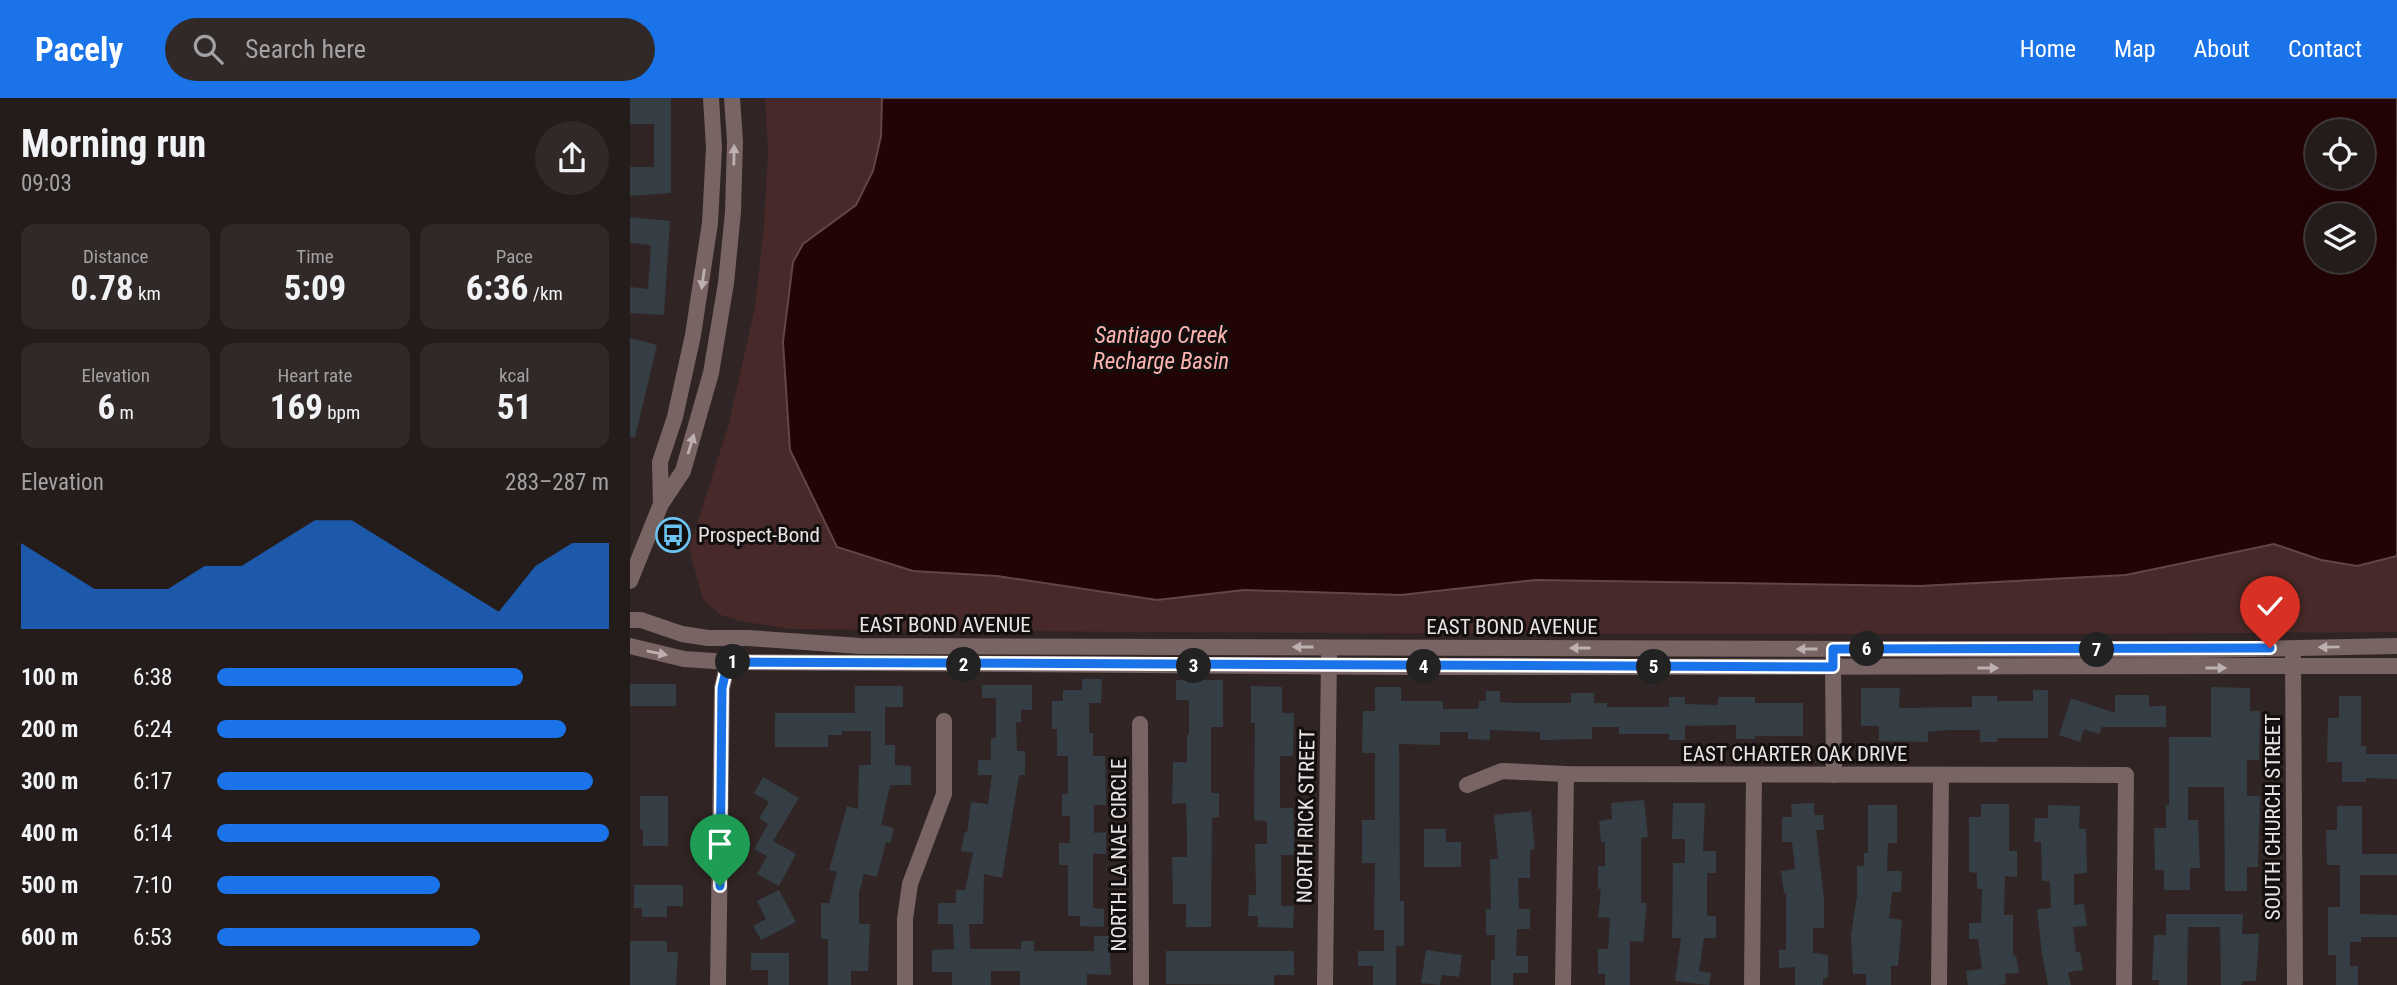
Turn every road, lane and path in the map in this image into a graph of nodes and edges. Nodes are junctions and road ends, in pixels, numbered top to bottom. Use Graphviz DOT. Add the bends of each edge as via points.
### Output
graph roads {
  1 [pos="711,98"];
  2 [pos="732,98"];
  3 [pos="661,504"];
  4 [pos="630,582"];
  5 [pos="630,620"];
  6 [pos="630,646"];
  7 [pos="2397,646"];
  8 [pos="1329,647"];
  9 [pos="2293,648"];
  10 [pos="1833,649"];
  11 [pos="728,662"];
  12 [pos="1329,666"];
  13 [pos="2397,666"];
  14 [pos="1833,667"];
  15 [pos="2294,668"];
  16 [pos="944,721"];
  17 [pos="1140,724"];
  18 [pos="1566,774"];
  19 [pos="1754,775"];
  20 [pos="1834,775"];
  21 [pos="1941,776"];
  22 [pos="1467,785"];
  23 [pos="718,985"];
  24 [pos="905,985"];
  25 [pos="1141,985"];
  26 [pos="1325,985"];
  27 [pos="1563,985"];
  28 [pos="1752,985"];
  29 [pos="1939,985"];
  30 [pos="2124,985"];
  31 [pos="2295,985"];
  1 -- 3 [label="street, one-way" via="713,184 705,261 688,359 660,463"];
  3 -- 2 [label="street, one-way" via="683,471 718,337 733,212"];
  3 -- 4 [label="street"];
  8 -- 5 [label="street, EAST BOND AVENUE, one-way" via="829,646 708,638"];
  6 -- 11 [label="street, EAST BOND AVENUE, one-way" via="684,659"];
  7 -- 9 [label="street, EAST BOND AVENUE, one-way"];
  10 -- 8 [label="street, EAST BOND AVENUE, one-way"];
  8 -- 12 [label="street, NORTH RICK STREET"];
  9 -- 10 [label="street, EAST BOND AVENUE"];
  9 -- 15 [label="street, SOUTH CHURCH STREET"];
  10 -- 14 [label="street"];
  11 -- 12 [label="street, EAST BOND AVENUE"];
  11 -- 23 [label="street" via="722,688"];
  12 -- 14 [label="street, EAST BOND AVENUE"];
  12 -- 26 [label="street, NORTH RICK STREET"];
  13 -- 15 [label="street, EAST BOND AVENUE"];
  14 -- 15 [label="street, EAST BOND AVENUE, one-way"];
  14 -- 20 [label="street"];
  15 -- 31 [label="street, SOUTH CHURCH STREET"];
  16 -- 24 [label="street" via="944,794 910,884"];
  17 -- 25 [label="street, NORTH LA NAE CIRCLE"];
  18 -- 19 [label="street, EAST CHARTER OAK DRIVE"];
  18 -- 22 [label="street, EAST CHARTER OAK DRIVE" via="1502,771"];
  18 -- 27 [label="street"];
  19 -- 20 [label="street, EAST CHARTER OAK DRIVE"];
  19 -- 28 [label="street"];
  20 -- 21 [label="street, EAST CHARTER OAK DRIVE"];
  21 -- 29 [label="street"];
  21 -- 30 [label="street, EAST CHARTER OAK DRIVE" via="2126,775"];
}
